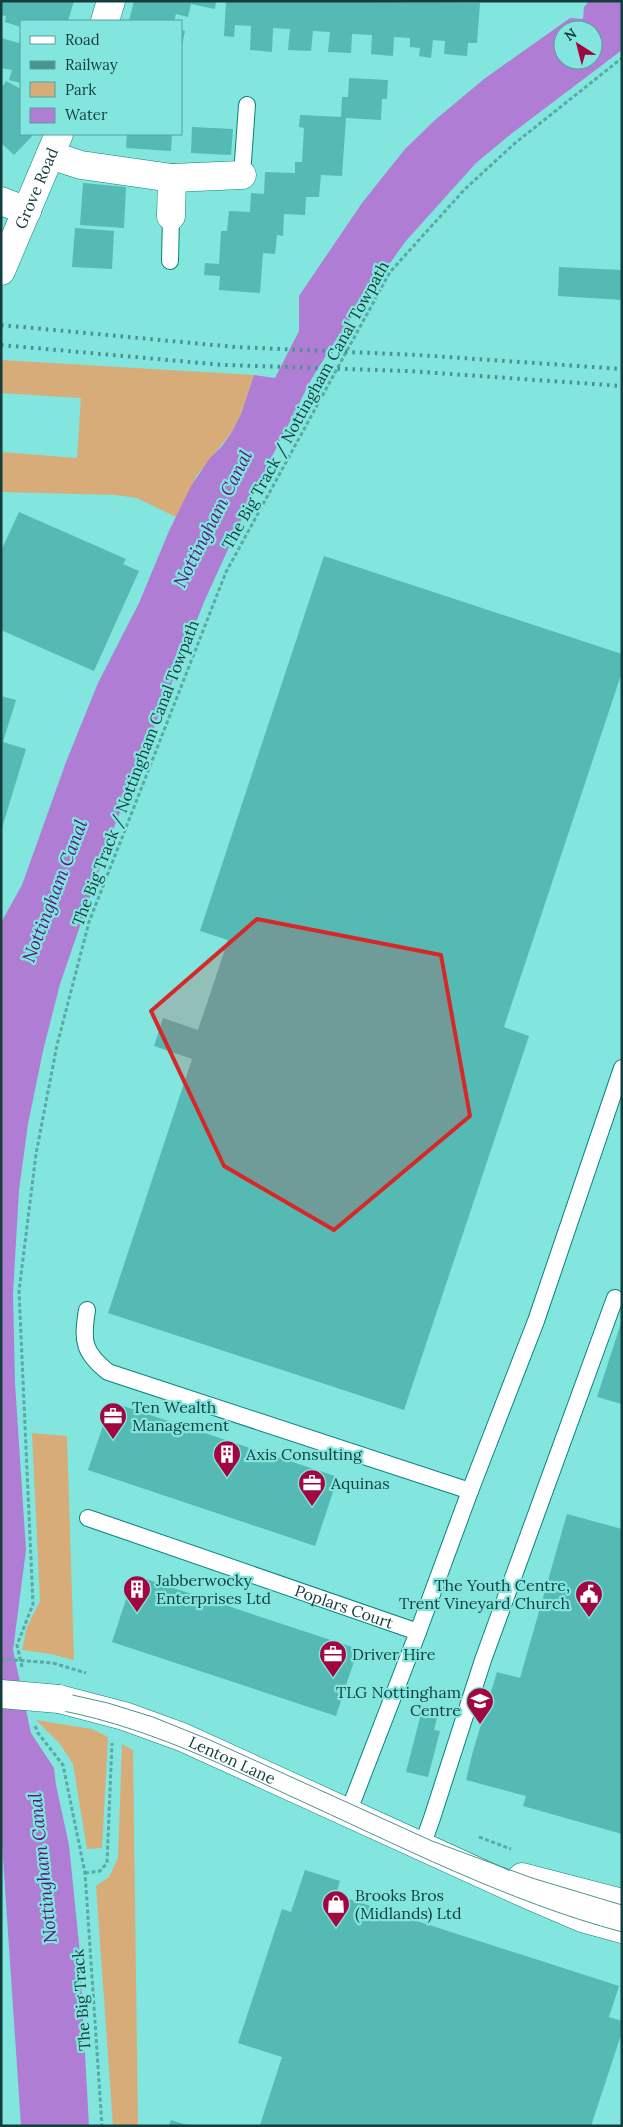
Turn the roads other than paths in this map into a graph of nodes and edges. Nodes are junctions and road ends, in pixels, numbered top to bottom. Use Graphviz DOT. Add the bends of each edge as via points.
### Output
graph roads {
  1 [pos="111,1"];
  2 [pos="105,20"];
  3 [pos="247,106"];
  4 [pos="55,144"];
  5 [pos="242,175"];
  6 [pos="172,178"];
  7 [pos="1,201"];
  8 [pos="27,211"];
  9 [pos="171,216"];
  10 [pos="170,261"];
  11 [pos="1,271"];
  12 [pos="622,1068"];
  13 [pos="616,1298"];
  14 [pos="87,1310"];
  15 [pos="470,1491"];
  16 [pos="88,1518"];
  17 [pos="418,1632"];
  18 [pos="1,1694"];
  19 [pos="348,1813"];
  20 [pos="422,1846"];
  21 [pos="453,1860"];
  22 [pos="622,1903"];
  23 [pos="622,1929"];
  1 -- 2 [label="street"];
  3 -- 5 [label="lane"];
  4 -- 6 [label="street" via="81,165"];
  4 -- 8 [label="street, Grove Road"];
  5 -- 6 [label="street"];
  6 -- 9 [label="street"];
  7 -- 8 [label="street"];
  8 -- 11 [label="street, Grove Road"];
  9 -- 10 [label="lane"];
  12 -- 15 [label="lane" via="536,1321"];
  13 -- 20 [label="lane" via="483,1660"];
  14 -- 15 [label="lane" via="86,1348 108,1372"];
  15 -- 17 [label="lane"];
  16 -- 17 [label="lane, Poplars Court"];
  17 -- 19 [label="lane"];
  18 -- 19 [label="street, Lenton Lane, bridge" via="59,1699 124,1716 182,1737"];
  19 -- 20 [label="street, Lenton Lane"];
  20 -- 21 [label="street, Lenton Lane"];
  21 -- 22 [label="street, Lenton Lane"];
  21 -- 23 [label="street, Lenton Lane" via="582,1918"];
}
